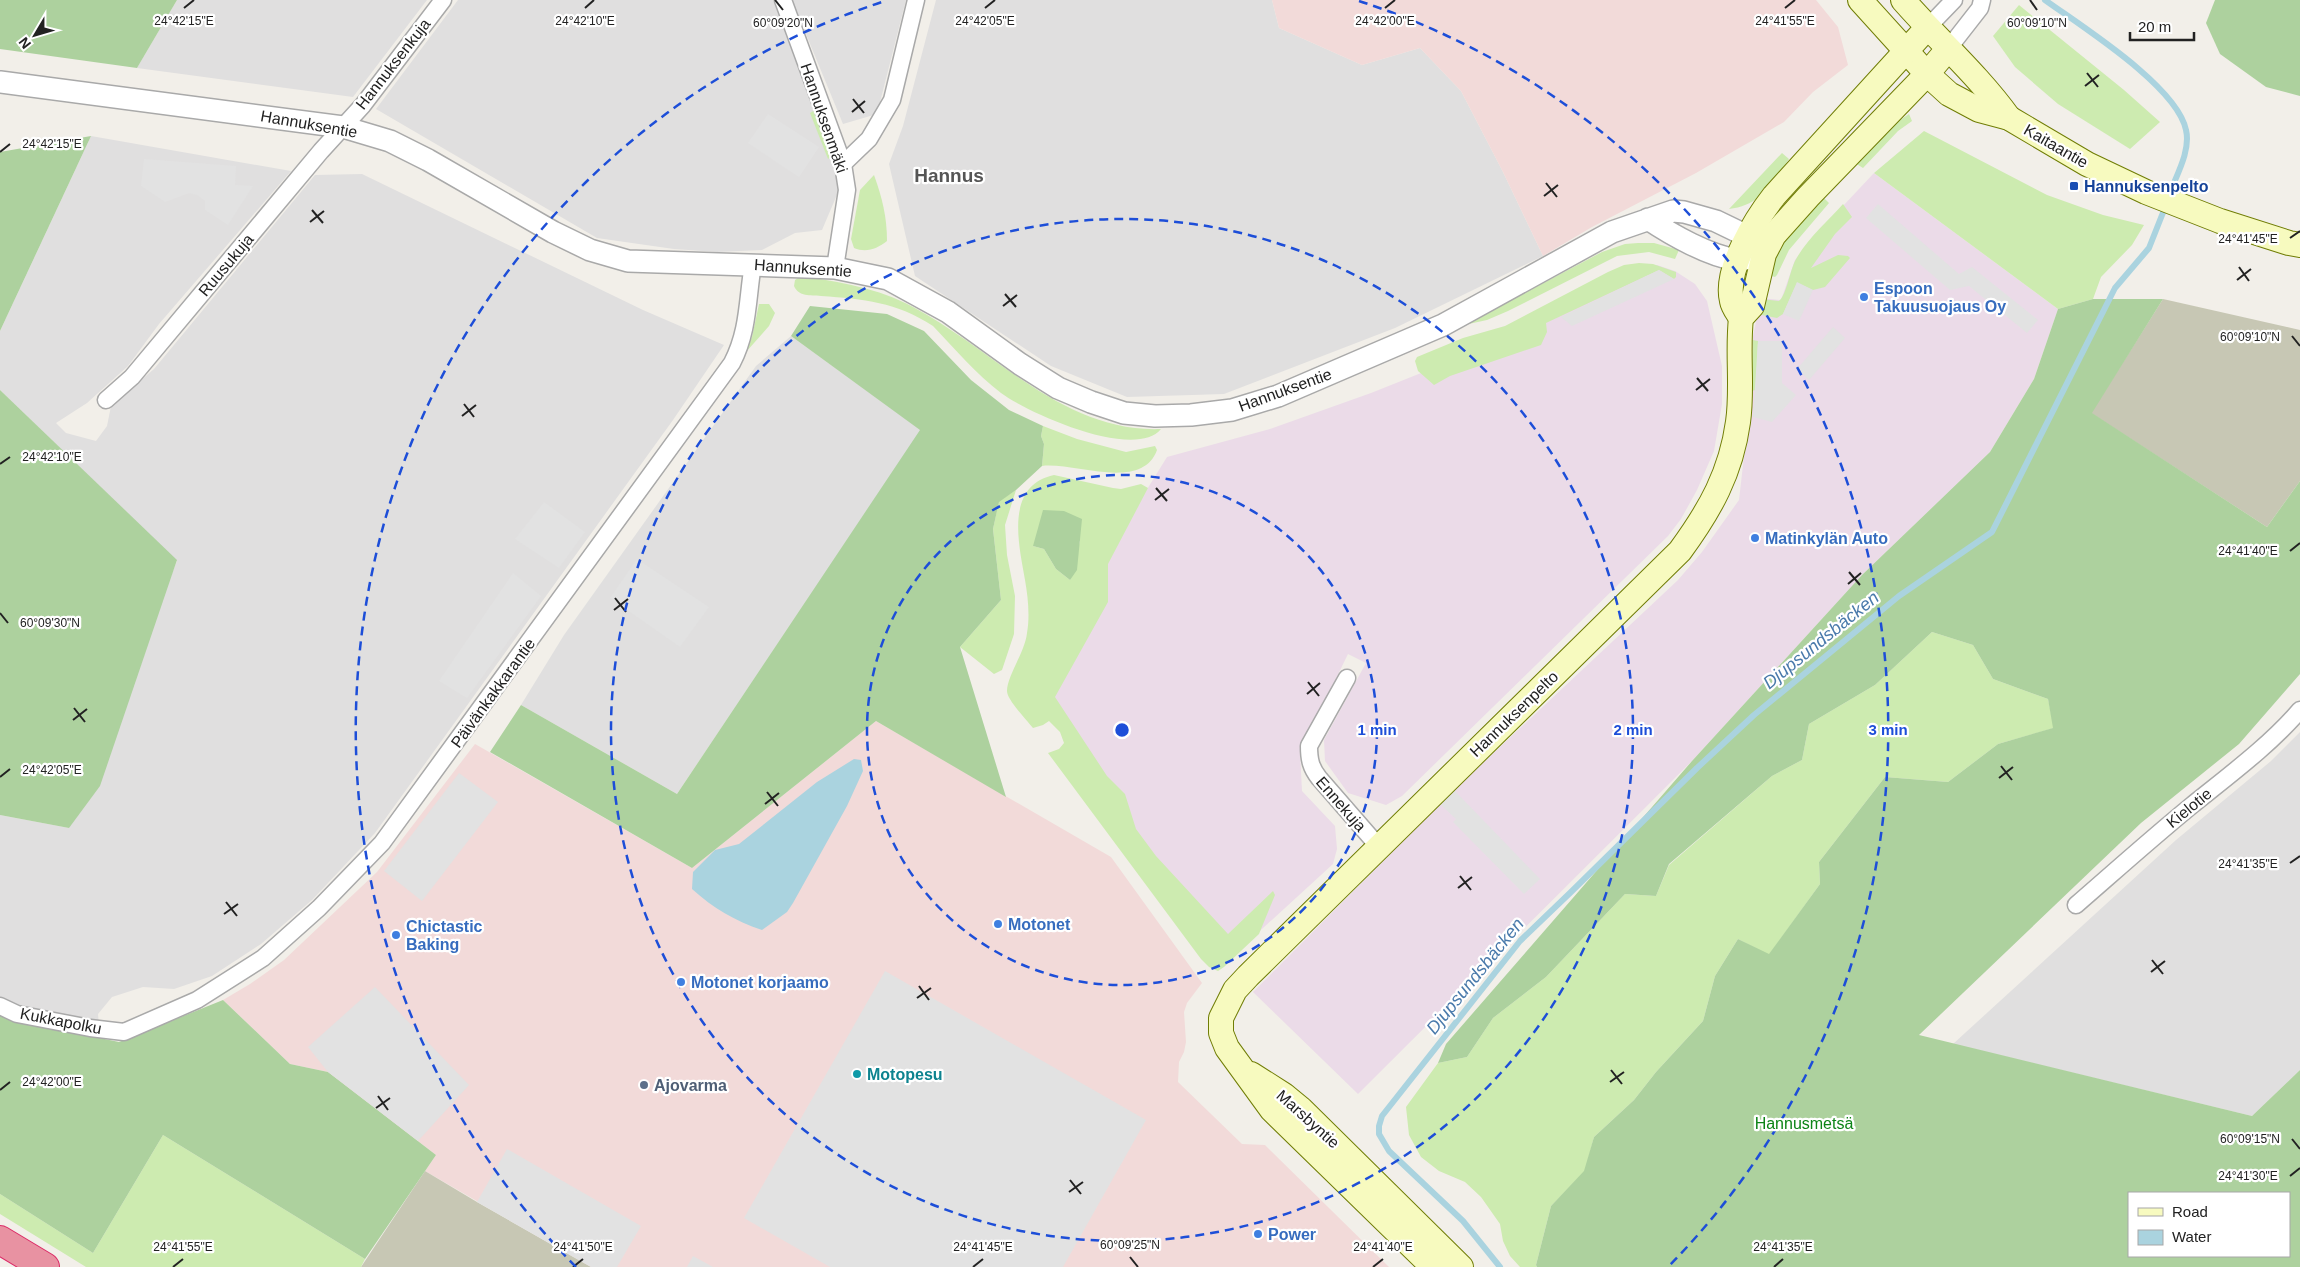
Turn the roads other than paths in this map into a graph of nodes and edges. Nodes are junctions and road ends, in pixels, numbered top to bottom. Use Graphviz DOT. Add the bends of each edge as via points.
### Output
graph roads {
  1 [pos="443,0"];
  2 [pos="783,0"];
  3 [pos="916,0"];
  4 [pos="1860,0"];
  5 [pos="1903,0"];
  6 [pos="1954,0"];
  7 [pos="1982,0"];
  8 [pos="1927,28"];
  9 [pos="1948,49"];
  10 [pos="1907,52"];
  11 [pos="1927,74"];
  12 [pos="0,82"];
  13 [pos="2010,118"];
  14 [pos="342,127"];
  15 [pos="843,164"];
  16 [pos="1648,219"];
  17 [pos="1747,236"];
  18 [pos="2300,245"];
  19 [pos="1764,254"];
  20 [pos="1738,260"];
  21 [pos="753,264"];
  22 [pos="835,268"];
  23 [pos="1741,318"];
  24 [pos="106,400"];
  25 [pos="1347,678"];
  26 [pos="2300,710"];
  27 [pos="1379,847"];
  28 [pos="2076,905"];
  29 [pos="0,1006"];
  30 [pos="124,1032"];
  31 [pos="1241,1068"];
  32 [pos="0,1240"];
  33 [pos="45,1267"];
  34 [pos="1433,1267"];
  35 [pos="1461,1267"];
  1 -- 14 [label="street, Hannuksenkuja" via="363,105"];
  2 -- 15 [label="street, Hannuksenmäki"];
  3 -- 15 [label="street" via="892,100 869,139"];
  4 -- 10 [label="main road, Kaitaantie"];
  5 -- 8 [label="main road, Kaitaantie"];
  6 -- 8 [label="street"];
  7 -- 9 [label="street" via="1980,8"];
  8 -- 9 [label="main road, Kaitaantie"];
  8 -- 10 [label="main road, Hannuksenpelto"];
  9 -- 11 [label="main road"];
  9 -- 13 [label="main road, Kaitaantie" via="1990,91"];
  10 -- 11 [label="main road, Kaitaantie"];
  10 -- 17 [label="main road, Hannuksenpelto" via="1774,196"];
  11 -- 13 [label="main road, Kaitaantie" via="1949,94 1979,110"];
  11 -- 19 [label="main road" via="1808,197 1774,235"];
  12 -- 14 [label="street, Hannuksentie"];
  13 -- 18 [label="main road, Kaitaantie" via="2087,164 2146,192 2220,221"];
  14 -- 21 [label="street, Hannuksentie" via="390,142 420,156 590,250 628,261"];
  14 -- 24 [label="street, Ruusukuja" via="132,378"];
  15 -- 22 [label="street, Hannuksenmäki" via="847,190"];
  16 -- 17 [label="street, Hannuksentie" via="1673,211 1684,212 1716,221"];
  16 -- 20 [label="street" via="1674,236"];
  16 -- 22 [label="street, Hannuksentie" via="1612,232 1443,325 1306,384 1232,410 1191,415 1124,413 1091,402 1058,388 948,312 908,289 888,279"];
  17 -- 19 [label="street, Hannuksentie"];
  17 -- 20 [label="main road, Hannuksenpelto"];
  19 -- 20 [label="street"];
  19 -- 23 [label="main road" via="1752,306"];
  20 -- 23 [label="main road, Hannuksenpelto" via="1731,284 1732,302"];
  21 -- 22 [label="street, Hannuksentie"];
  21 -- 30 [label="street, Päivänkakkarantie" via="746,328 732,363 382,843 319,908 263,958 197,1000"];
  23 -- 27 [label="main road, Hannuksenpelto" via="1738,421 1723,479 1700,523 1680,551"];
  25 -- 27 [label="street, Ennekuja" via="1309,746 1309,758 1319,778"];
  26 -- 28 [label="street, Kielotie" via="2251,756"];
  27 -- 31 [label="main road, Hannuksenpelto" via="1235,990 1221,1018 1221,1033"];
  29 -- 30 [label="street, Kukkapolku" via="17,1014"];
  31 -- 34 [label="main road, Marsbyntie" via="1272,1110"];
  31 -- 35 [label="main road, Marsbyntie" via="1284,1094"];
  32 -- 33 [label="highway"];
}
